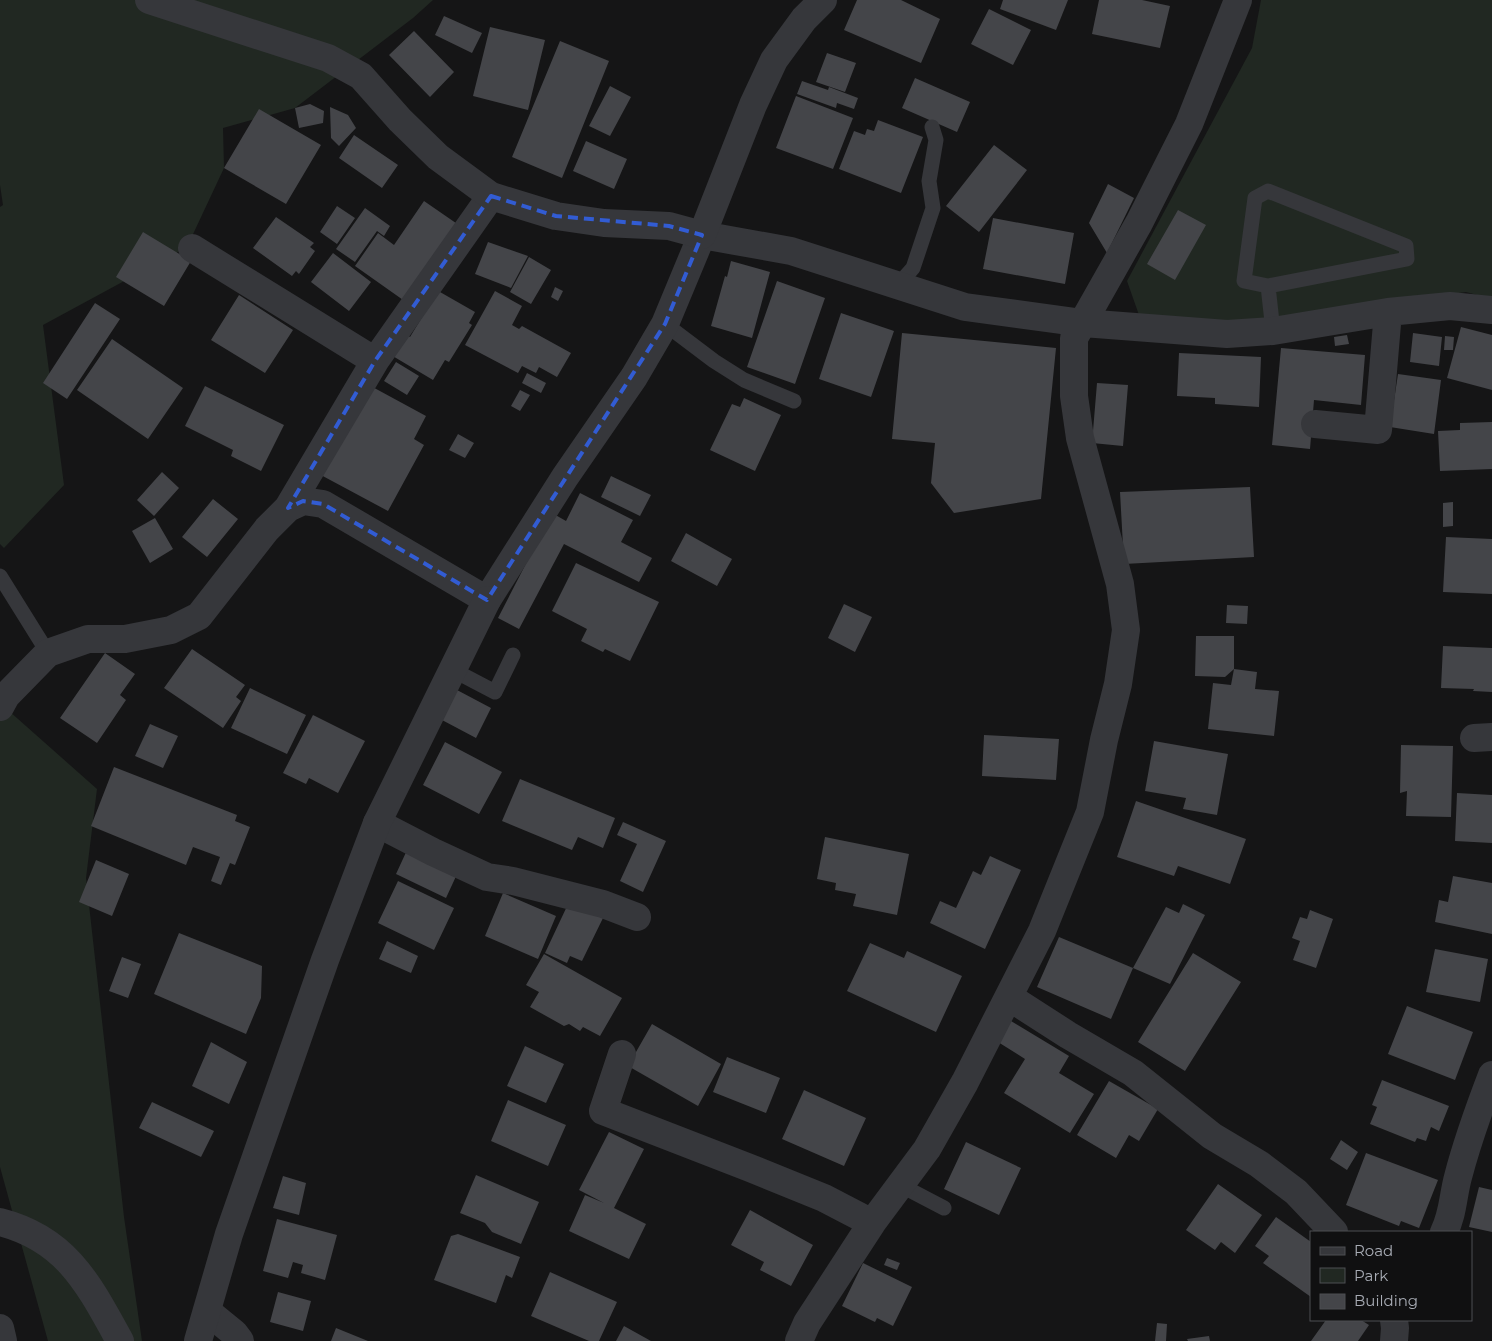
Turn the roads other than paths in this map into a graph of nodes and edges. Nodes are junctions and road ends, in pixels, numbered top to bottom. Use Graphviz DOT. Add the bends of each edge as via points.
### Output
graph roads {
  1 [pos="149,0"];
  2 [pos="823,0"];
  3 [pos="1238,0"];
  4 [pos="932,127"];
  5 [pos="491,196"];
  6 [pos="702,234"];
  7 [pos="192,248"];
  8 [pos="897,286"];
  9 [pos="1268,286"];
  10 [pos="1492,310"];
  11 [pos="1388,312"];
  12 [pos="1083,322"];
  13 [pos="665,324"];
  14 [pos="1273,331"];
  15 [pos="376,361"];
  16 [pos="794,401"];
  17 [pos="1315,424"];
  18 [pos="288,508"];
  19 [pos="0,576"];
  20 [pos="487,600"];
  21 [pos="48,653"];
  22 [pos="513,655"];
  23 [pos="453,670"];
  24 [pos="0,707"];
  25 [pos="377,823"];
  26 [pos="637,917"];
  27 [pos="1009,997"];
  28 [pos="622,1054"];
  29 [pos="1492,1075"];
  30 [pos="900,1185"];
  31 [pos="944,1208"];
  32 [pos="0,1222"];
  33 [pos="872,1223"];
  34 [pos="1333,1231"];
  35 [pos="1444,1231"];
  36 [pos="207,1311"];
  37 [pos="1394,1321"];
  38 [pos="0,1328"];
  39 [pos="3,1341"];
  40 [pos="120,1341"];
  41 [pos="198,1341"];
  42 [pos="240,1341"];
  43 [pos="799,1341"];
  44 [pos="1394,1341"];
  1 -- 5 [label="street" via="328,58 361,76 438,157"];
  2 -- 6 [label="street" via="804,19 774,60"];
  3 -- 12 [label="street" via="1189,124 1139,223"];
  4 -- 8 [label="lane" via="936,140 929,181 933,208 913,268"];
  5 -- 6 [label="street" via="556,216 604,223 669,226"];
  5 -- 15 [label="street"];
  6 -- 8 [label="street" via="791,251"];
  6 -- 13 [label="street"];
  7 -- 15 [label="street"];
  8 -- 12 [label="street" via="965,307"];
  9 -- 9 [label="lane" via="1244,281 1255,198 1268,192 1406,246 1406,259"];
  9 -- 14 [label="lane"];
  10 -- 11 [label="street" via="1450,306"];
  11 -- 14 [label="street"];
  11 -- 17 [label="street" via="1378,430"];
  12 -- 14 [label="street" via="1227,334"];
  12 -- 27 [label="street" via="1074,338 1075,405 1080,438 1120,584 1126,630 1118,684 1090,812 1042,931"];
  13 -- 16 [label="lane" via="744,380"];
  13 -- 20 [label="street" via="634,377 565,477"];
  15 -- 18 [label="street"];
  18 -- 20 [label="street" via="303,501 323,504"];
  18 -- 21 [label="street" via="266,529 199,616 171,630 126,638 88,640"];
  19 -- 21 [label="lane"];
  20 -- 23 [label="street"];
  21 -- 24 [label="street" via="6,696"];
  22 -- 23 [label="lane" via="496,692"];
  23 -- 25 [label="street"];
  25 -- 26 [label="street" via="487,877 603,904"];
  25 -- 36 [label="street" via="299,1032 229,1234"];
  27 -- 30 [label="street" via="928,1148"];
  27 -- 34 [label="street" via="1133,1073 1212,1136 1259,1164 1296,1192"];
  28 -- 33 [label="street" via="604,1111 769,1175"];
  29 -- 35 [label="street" via="1471,1130"];
  30 -- 31 [label="lane"];
  30 -- 33 [label="street"];
  32 -- 40 [label="street" via="38,1236 74,1266"];
  33 -- 43 [label="street" via="807,1323"];
  36 -- 41 [label="street"];
  36 -- 42 [label="street"];
  37 -- 44 [label="street"];
  38 -- 39 [label="street"];
}
